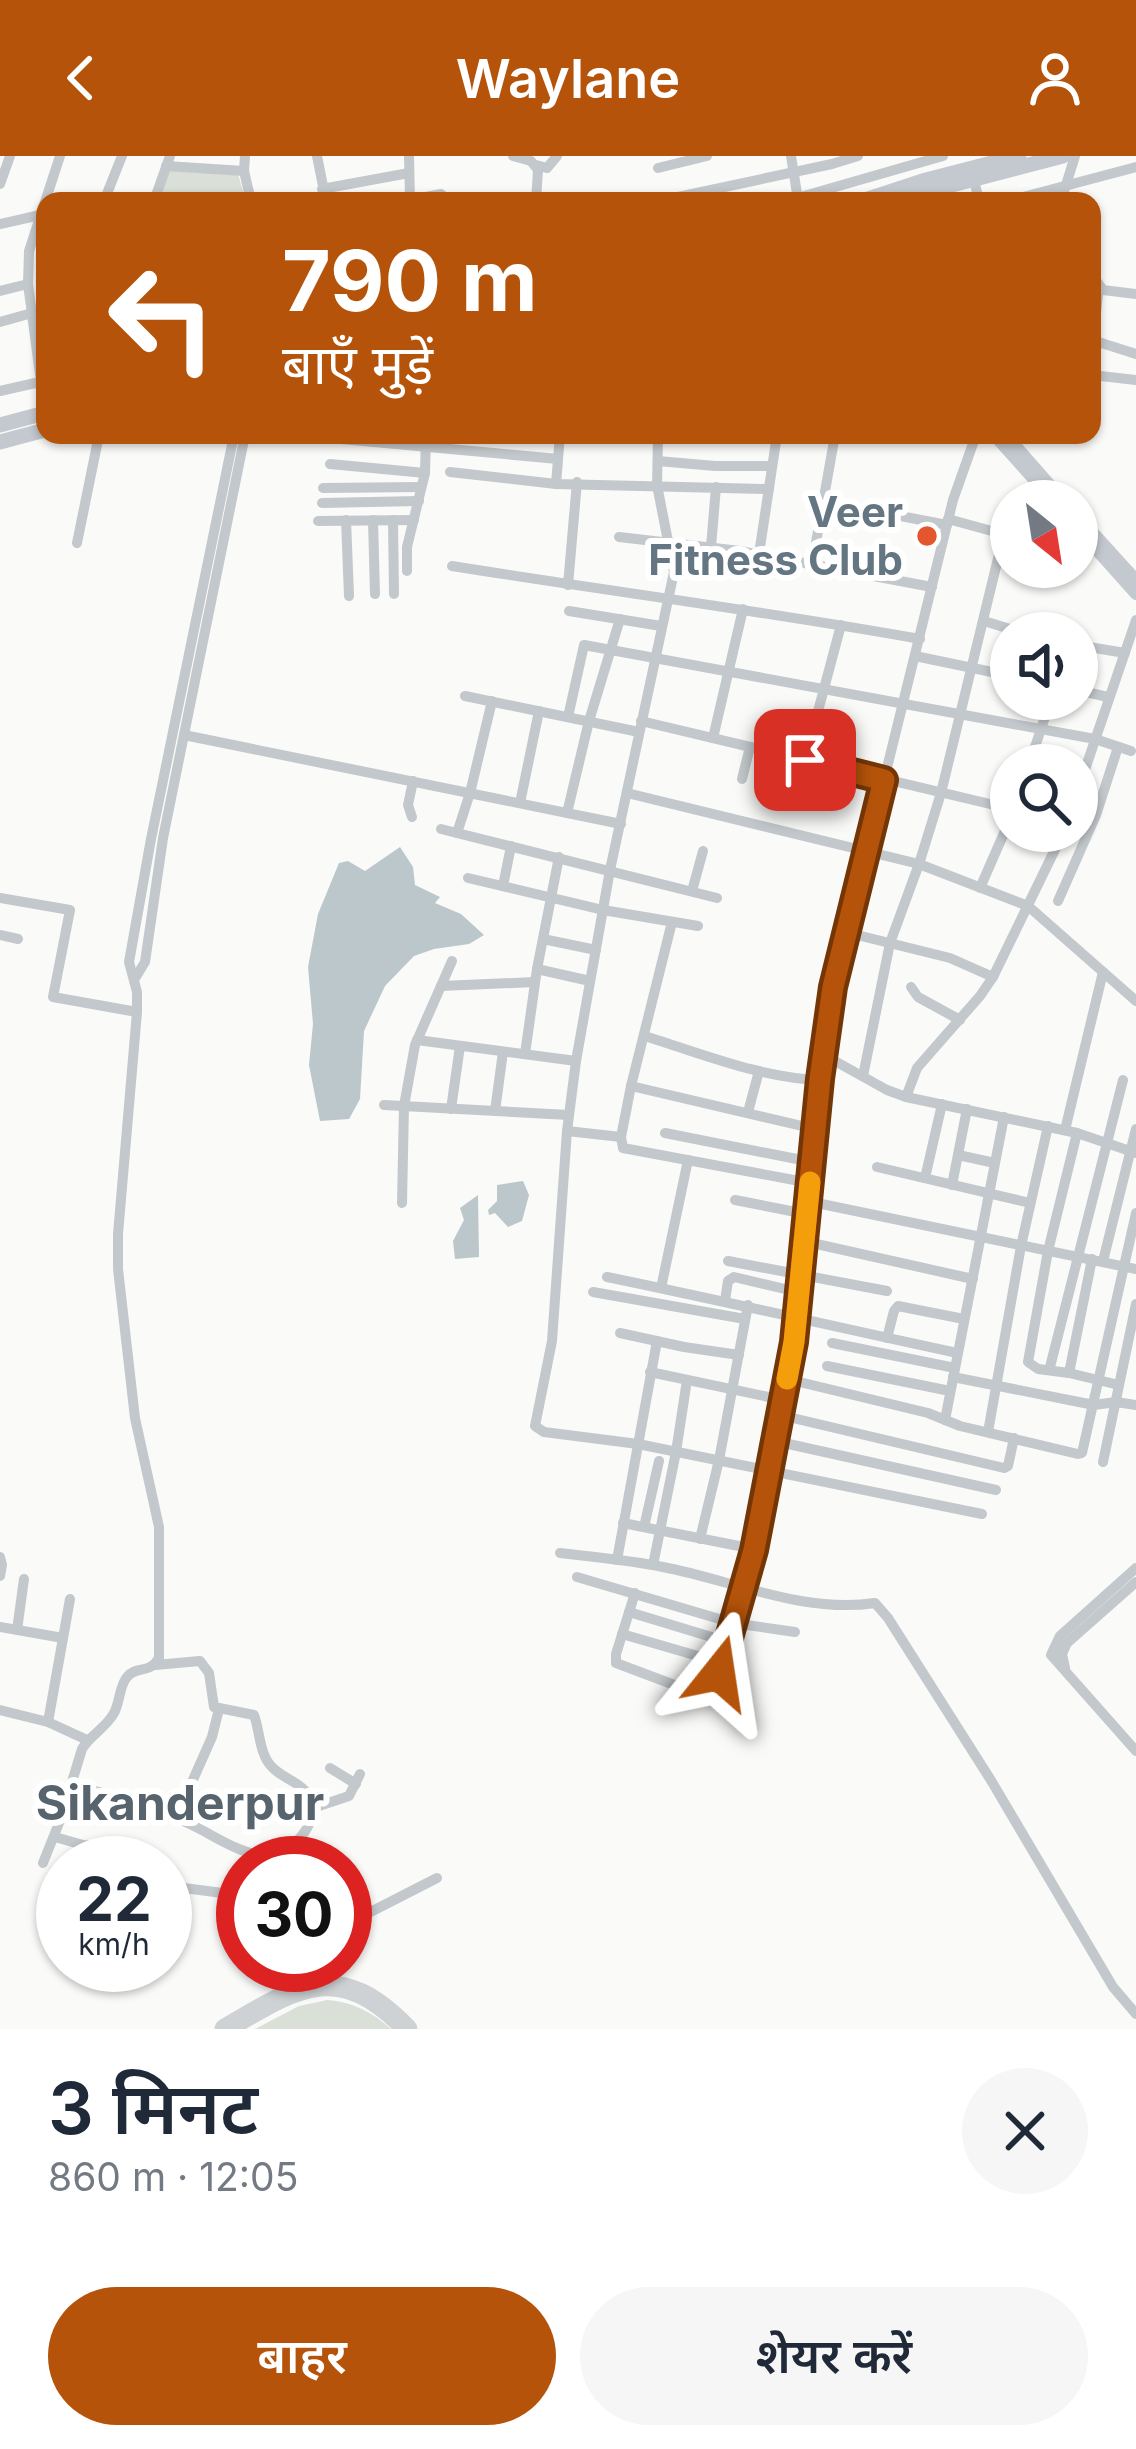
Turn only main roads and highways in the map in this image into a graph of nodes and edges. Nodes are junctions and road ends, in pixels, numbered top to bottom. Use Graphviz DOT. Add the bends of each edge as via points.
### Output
graph roads {
  1 [pos="1019,156"];
  2 [pos="1063,156"];
  3 [pos="889,192"];
  4 [pos="931,192"];
  5 [pos="36,420"];
  6 [pos="36,423"];
  7 [pos="0,425"];
  8 [pos="0,442"];
  9 [pos="1003,444"];
  10 [pos="1013,444"];
  11 [pos="1038,480"];
  12 [pos="1042,480"];
  13 [pos="1098,540"];
  14 [pos="1098,548"];
  15 [pos="1134,583"];
  1 -- 3 [label="highway"];
  2 -- 4 [label="highway"];
  5 -- 7 [label="highway"];
  6 -- 8 [label="highway"];
  9 -- 11 [label="main road"];
  10 -- 12 [label="main road"];
  13 -- 15 [label="main road"];
  14 -- 15 [label="main road"];
}
